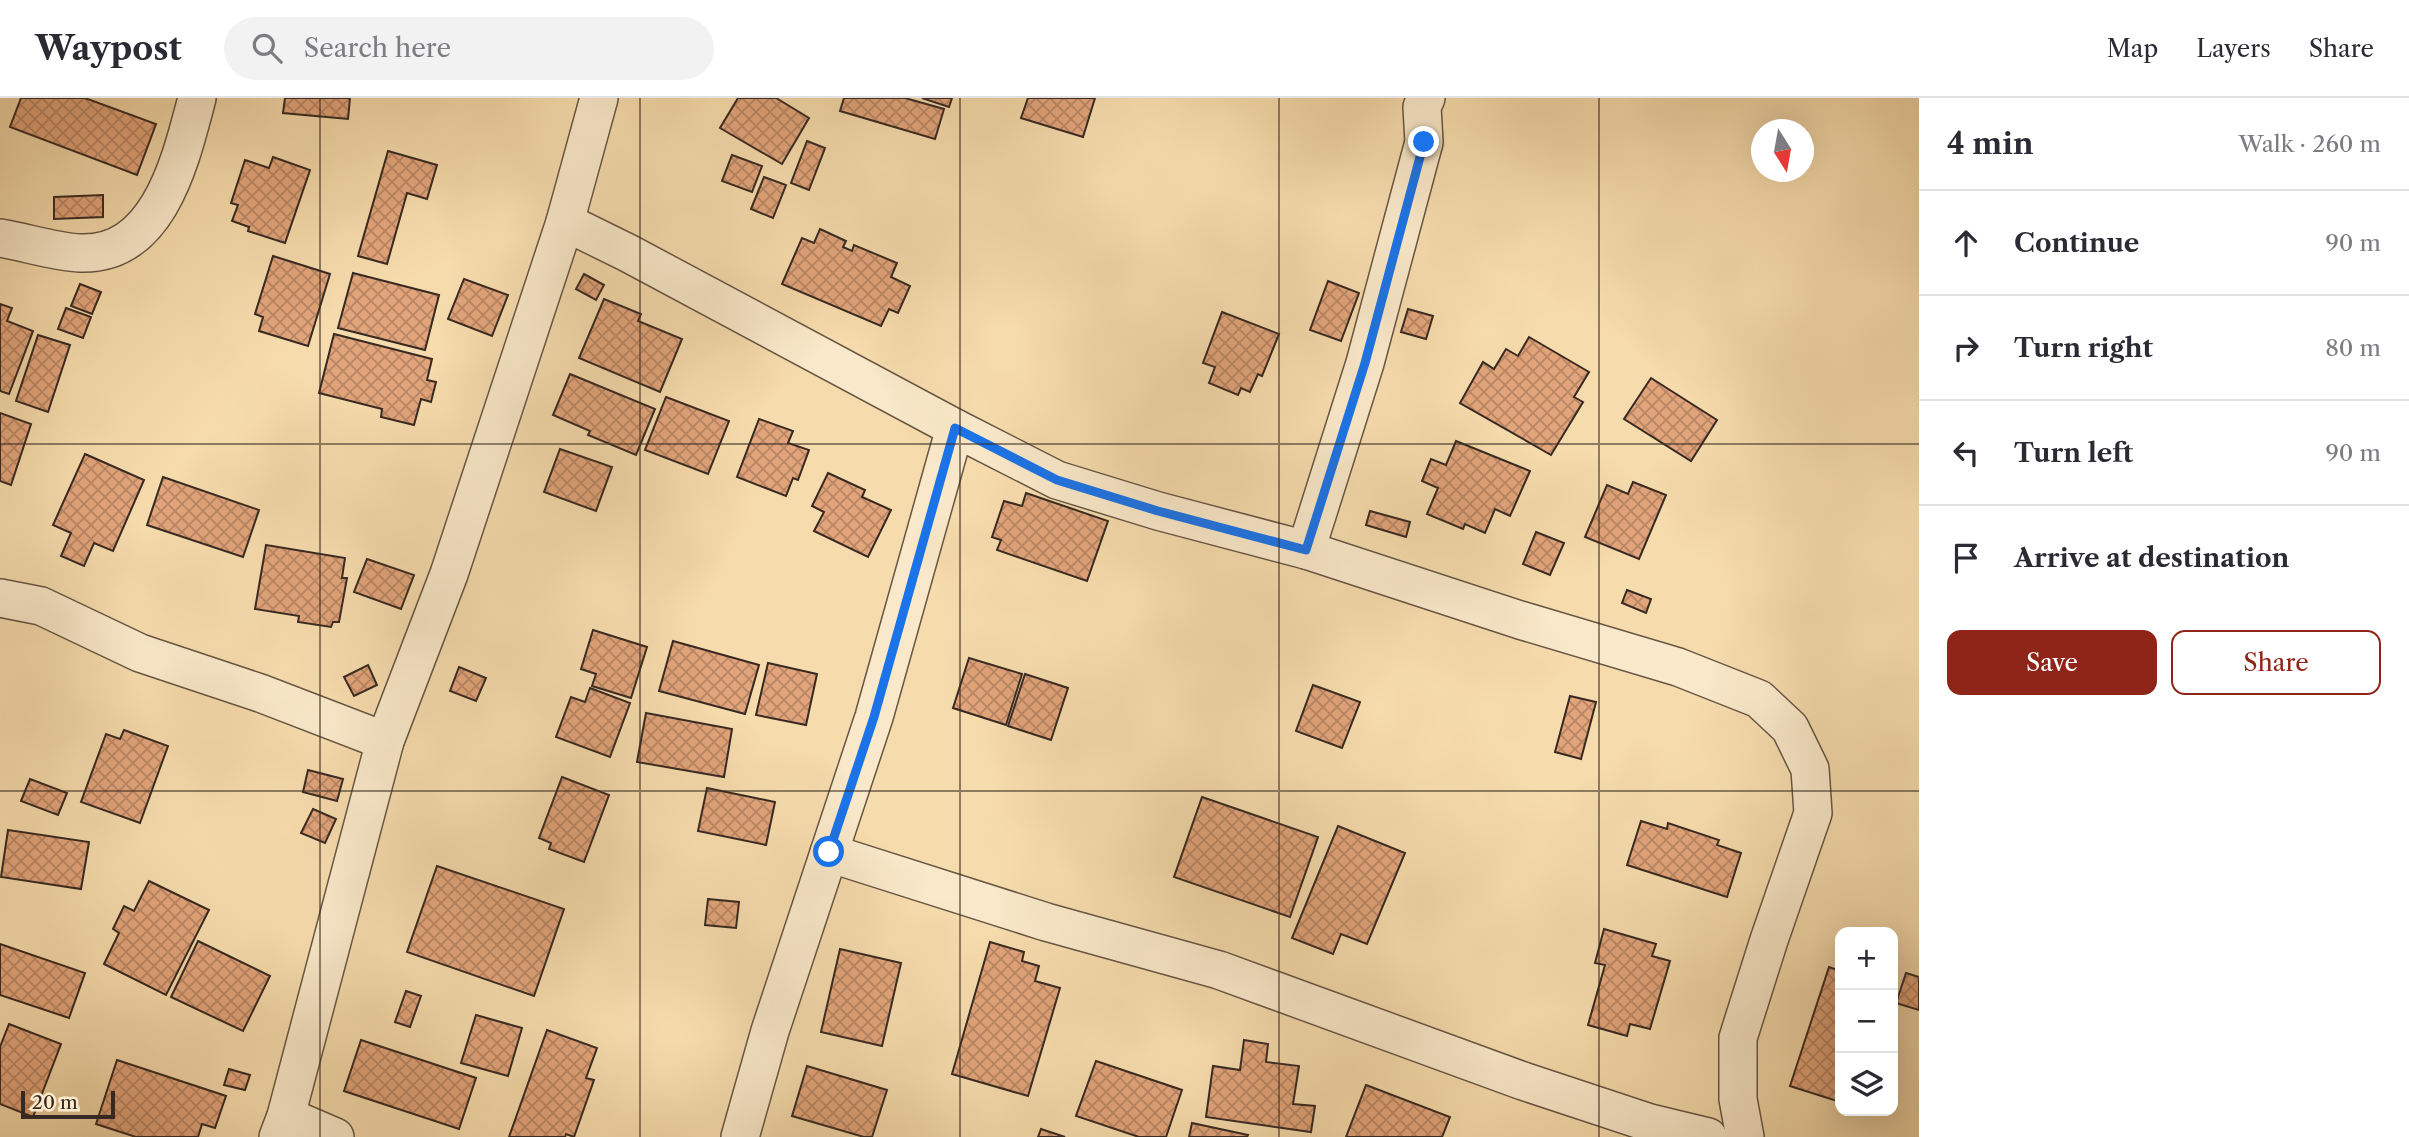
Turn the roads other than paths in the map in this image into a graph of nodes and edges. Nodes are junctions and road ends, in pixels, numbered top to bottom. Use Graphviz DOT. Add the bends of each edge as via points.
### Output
graph roads {
  1 [pos="197,98"];
  2 [pos="599,98"];
  3 [pos="1414,101"];
  4 [pos="565,222"];
  5 [pos="0,238"];
  6 [pos="955,428"];
  7 [pos="1306,550"];
  8 [pos="0,598"];
  9 [pos="385,741"];
  10 [pos="829,852"];
  11 [pos="282,1127"];
  12 [pos="335,1137"];
  13 [pos="740,1137"];
  14 [pos="1708,1137"];
  15 [pos="1745,1137"];
  1 -- 5 [label="street" via="180,162 150,221 118,247 81,253"];
  2 -- 4 [label="street"];
  3 -- 7 [label="street" via="1424,142 1365,363"];
  4 -- 6 [label="street"];
  4 -- 9 [label="street" via="449,574"];
  6 -- 7 [label="street" via="1057,480"];
  6 -- 10 [label="street" via="874,717"];
  7 -- 15 [label="street" via="1678,667 1759,699 1790,728 1810,769 1814,813 1738,1038 1738,1099"];
  8 -- 9 [label="street" via="41,606 139,653"];
  9 -- 11 [label="street"];
  10 -- 13 [label="street"];
  10 -- 14 [label="street" via="1046,922 1219,970 1535,1085"];
  11 -- 12 [label="street"];
}
